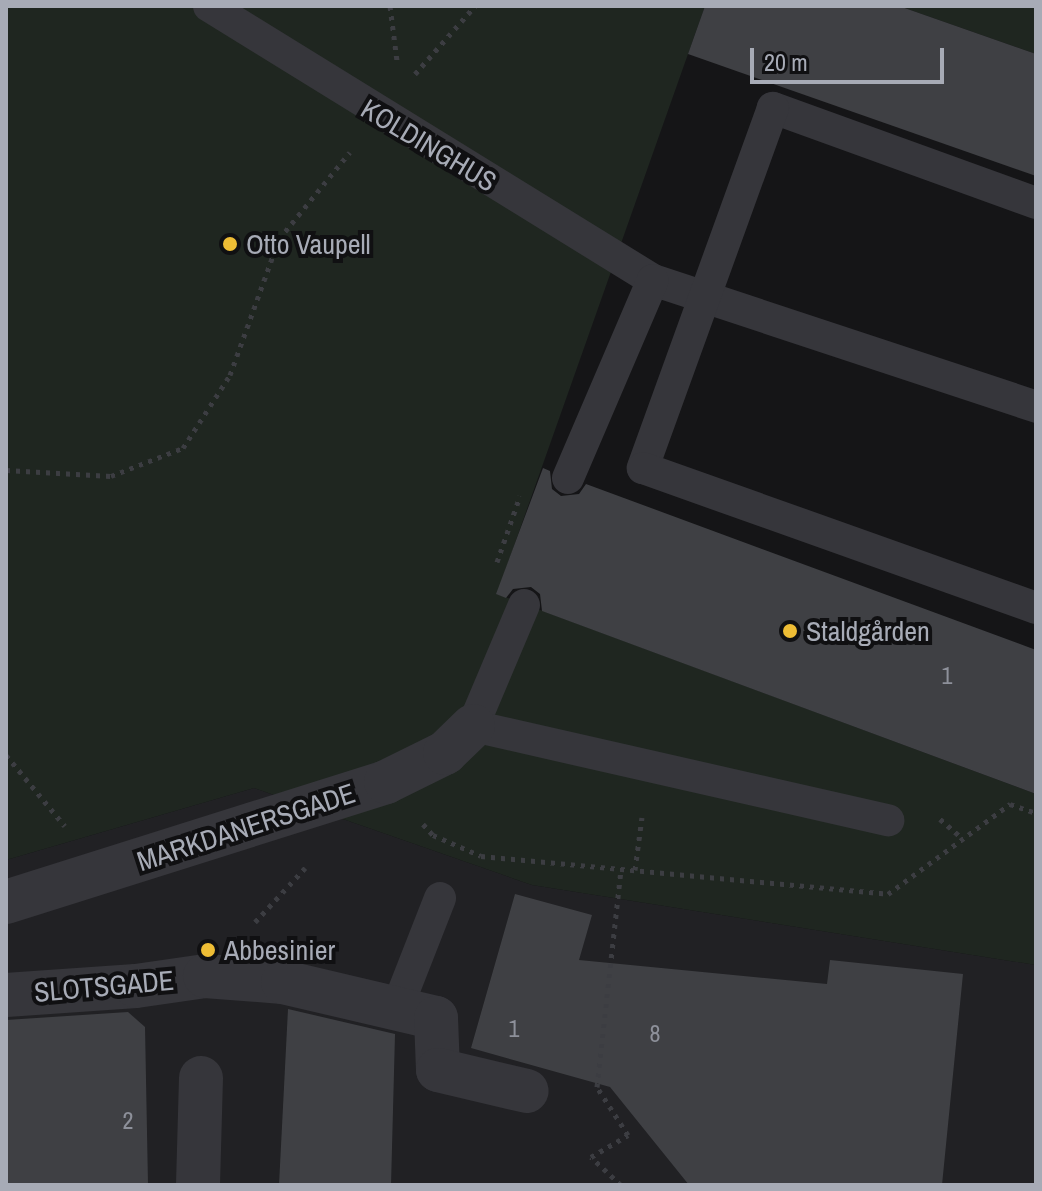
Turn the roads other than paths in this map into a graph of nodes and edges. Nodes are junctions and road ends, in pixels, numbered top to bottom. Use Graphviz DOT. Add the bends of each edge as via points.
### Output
graph roads {
  1 [pos="209,6"];
  2 [pos="1036,203"];
  3 [pos="653,280"];
  4 [pos="705,296"];
  5 [pos="1036,407"];
  6 [pos="568,478"];
  7 [pos="524,605"];
  8 [pos="1036,608"];
  9 [pos="473,726"];
  10 [pos="888,820"];
  11 [pos="440,898"];
  12 [pos="6,902"];
  13 [pos="6,995"];
  14 [pos="397,1008"];
  15 [pos="201,1078"];
  16 [pos="527,1091"];
  17 [pos="198,1185"];
  1 -- 3 [label="lane, KOLDINGHUS"];
  2 -- 4 [label="lane" via="773,108"];
  3 -- 4 [label="lane, KOLDINGHUS"];
  3 -- 6 [label="lane"];
  4 -- 5 [label="lane, KOLDINGHUS"];
  4 -- 8 [label="lane" via="643,468"];
  7 -- 9 [label="lane"];
  9 -- 10 [label="lane"];
  9 -- 12 [label="street, MARKDANERSGADE" via="445,753 386,782"];
  11 -- 14 [label="lane"];
  13 -- 14 [label="street, SLOTSGADE" via="205,976 283,982"];
  14 -- 16 [label="street, SLOTSGADE" via="436,1018 438,1070"];
  15 -- 17 [label="street"];
}
